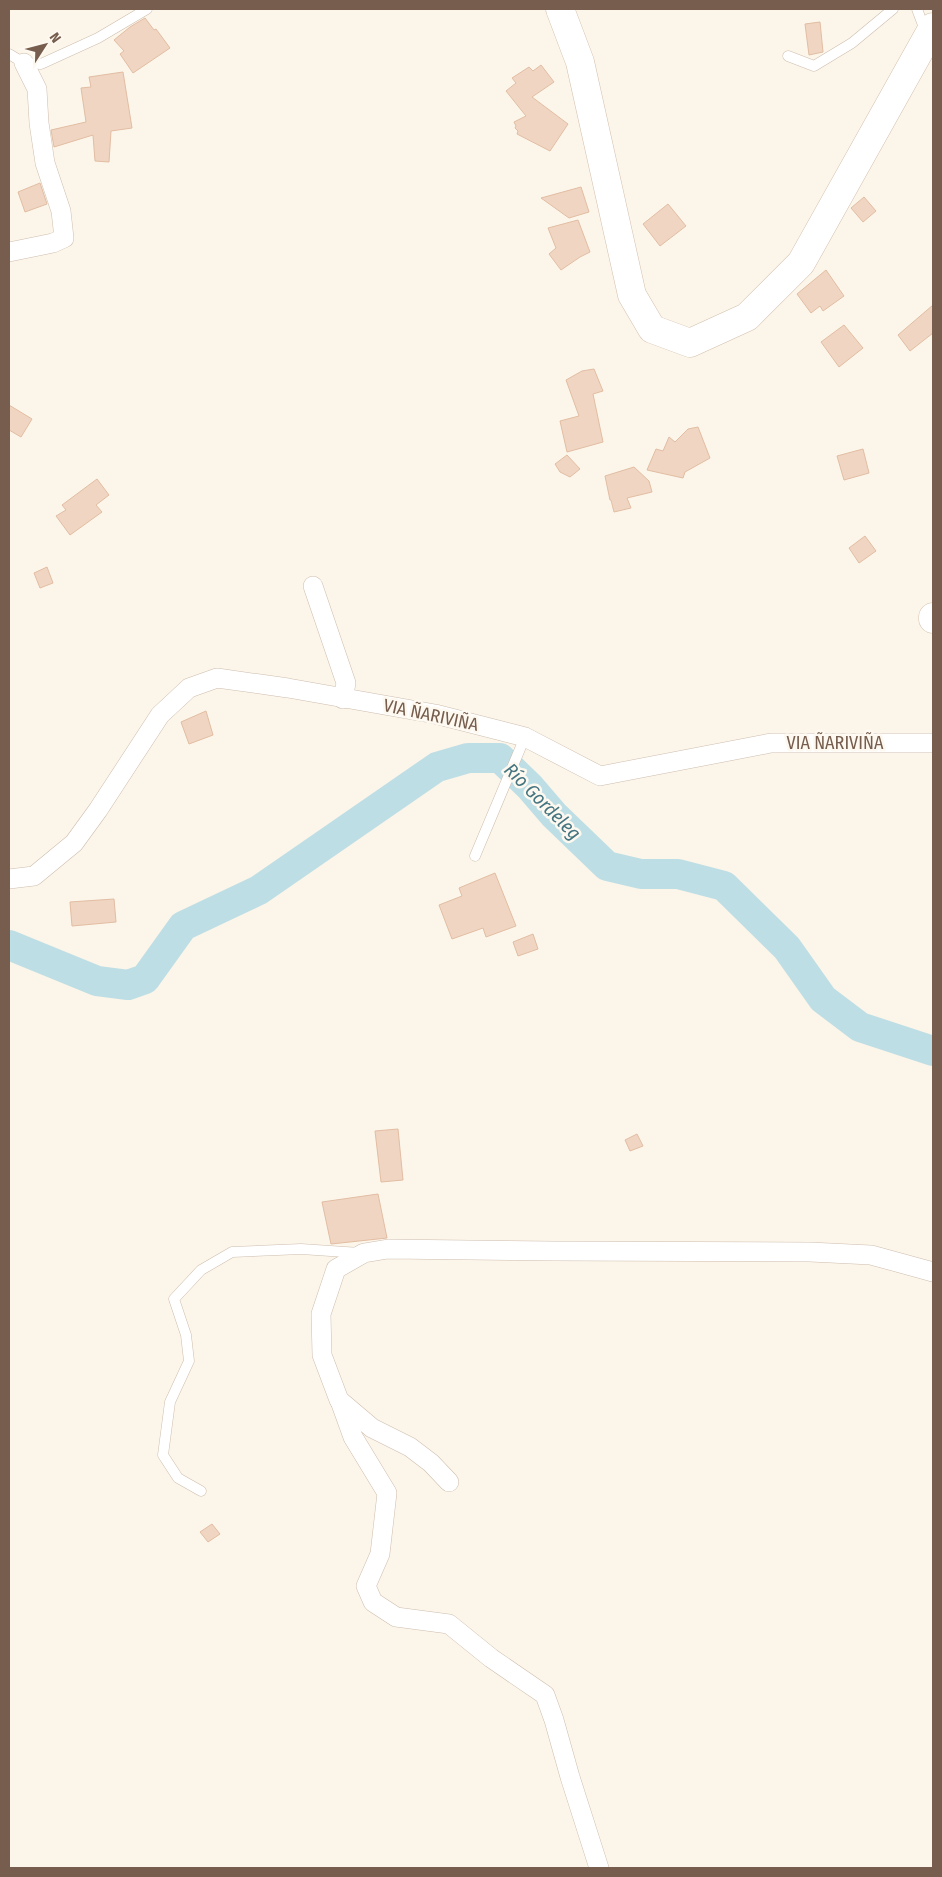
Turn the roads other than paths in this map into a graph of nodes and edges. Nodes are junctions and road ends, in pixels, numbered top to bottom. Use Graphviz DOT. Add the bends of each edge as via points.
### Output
graph roads {
  1 [pos="147,9"];
  2 [pos="560,9"];
  3 [pos="892,9"];
  4 [pos="917,9"];
  5 [pos="930,32"];
  6 [pos="788,56"];
  7 [pos="17,58"];
  8 [pos="9,252"];
  9 [pos="313,586"];
  10 [pos="343,699"];
  11 [pos="933,743"];
  12 [pos="522,745"];
  13 [pos="475,856"];
  14 [pos="9,879"];
  15 [pos="364,1253"];
  16 [pos="933,1272"];
  17 [pos="339,1400"];
  18 [pos="449,1482"];
  19 [pos="201,1491"];
  20 [pos="599,1868"];
  1 -- 7 [label="lane" via="98,38 41,64"];
  2 -- 5 [label="street" via="580,62 632,295 652,329 690,343 747,317 801,263"];
  3 -- 6 [label="lane" via="852,42 814,66"];
  4 -- 5 [label="lane"];
  7 -- 8 [label="street" via="37,89 45,163 61,211 64,238"];
  9 -- 10 [label="street" via="346,683"];
  10 -- 12 [label="street, VIA ÑARIVIÑA" via="435,714"];
  10 -- 14 [label="street, VIA ÑARIVIÑA" via="218,678 189,688 160,714 74,843 34,876"];
  11 -- 12 [label="street, VIA ÑARIVIÑA" via="771,744 600,776"];
  12 -- 13 [label="lane"];
  15 -- 16 [label="street" via="388,1249 810,1252 871,1255"];
  15 -- 17 [label="street" via="336,1268 320,1314 322,1355"];
  15 -- 19 [label="lane" via="301,1249 232,1252 200,1270 174,1299 186,1335 189,1361 170,1402 163,1455 178,1478"];
  17 -- 18 [label="street" via="372,1428 410,1447"];
  17 -- 20 [label="street" via="353,1437 387,1493 380,1554 366,1586 373,1602 396,1618 449,1624 545,1695"];
}
